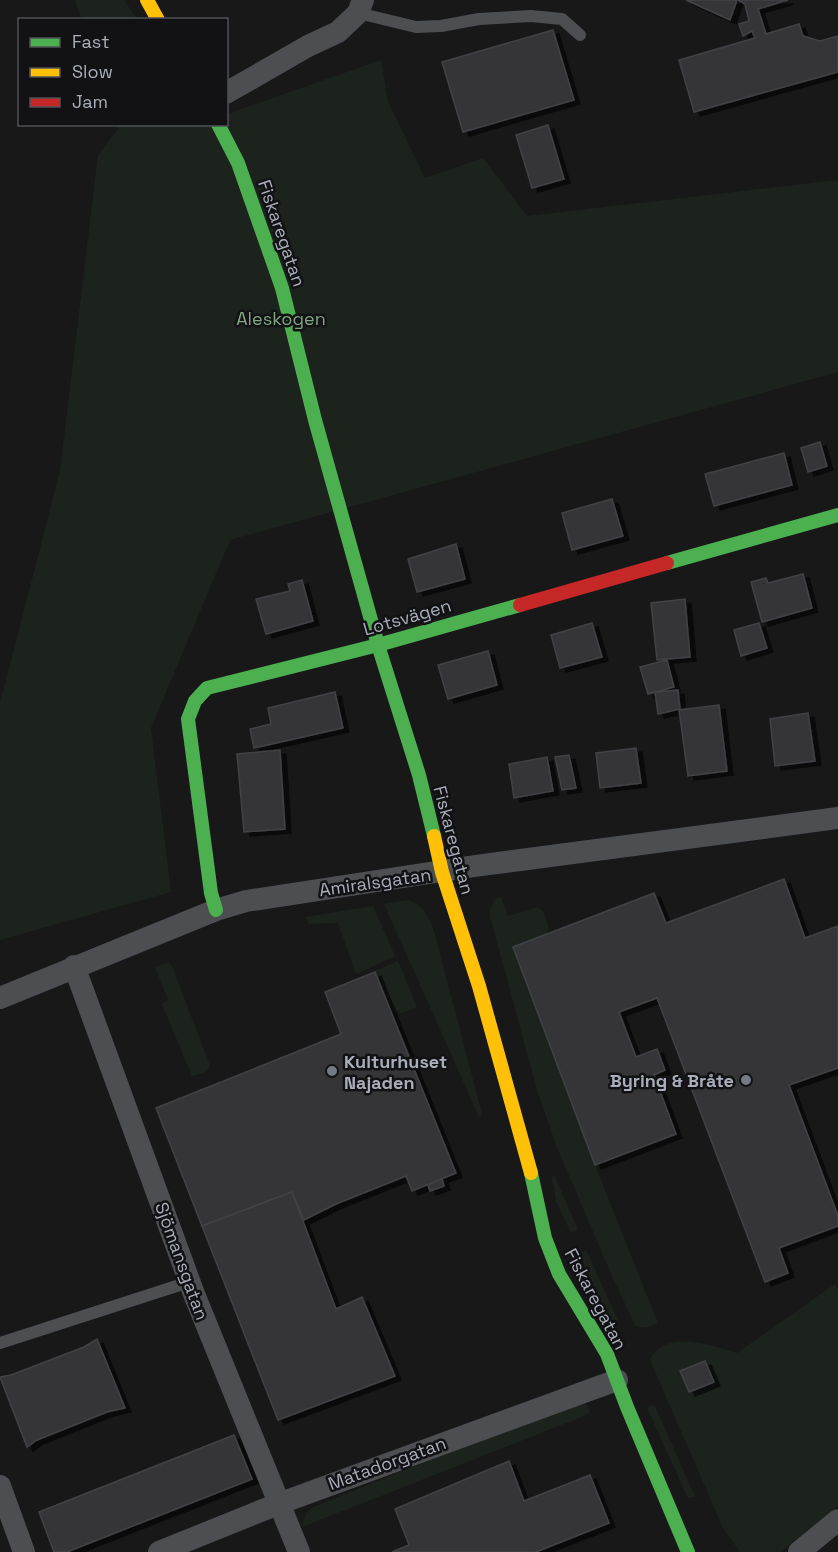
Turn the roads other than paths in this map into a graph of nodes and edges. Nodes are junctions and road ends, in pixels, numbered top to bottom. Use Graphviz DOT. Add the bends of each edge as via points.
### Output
graph roads {
  1 [pos="147,0"];
  2 [pos="361,6"];
  3 [pos="157,18"];
  4 [pos="580,35"];
  5 [pos="228,92"];
  6 [pos="219,126"];
  7 [pos="838,515"];
  8 [pos="378,645"];
  9 [pos="838,818"];
  10 [pos="442,872"];
  11 [pos="216,910"];
  12 [pos="74,966"];
  13 [pos="0,998"];
  14 [pos="189,1282"];
  15 [pos="0,1342"];
  16 [pos="616,1380"];
  17 [pos="0,1486"];
  18 [pos="278,1504"];
  19 [pos="838,1520"];
  20 [pos="24,1552"];
  21 [pos="159,1552"];
  22 [pos="299,1552"];
  23 [pos="688,1552"];
  24 [pos="799,1552"];
  1 -- 3 [label="street"];
  2 -- 4 [label="lane" via="416,27 531,16 562,19"];
  2 -- 5 [label="street" via="338,32"];
  6 -- 8 [label="street, Fiskaregatan" via="238,163 282,288"];
  7 -- 8 [label="street, Lotsvägen"];
  8 -- 10 [label="street, Fiskaregatan" via="419,775"];
  8 -- 11 [label="street, Lotsvägen" via="207,688 195,700 188,719"];
  9 -- 10 [label="street, Amiralsgatan"];
  10 -- 11 [label="street, Amiralsgatan" via="246,901"];
  10 -- 16 [label="street, Fiskaregatan" via="479,986 545,1238 559,1274 607,1354"];
  11 -- 12 [label="street, Amiralsgatan"];
  12 -- 13 [label="street, Amiralsgatan"];
  12 -- 14 [label="street, Sjömansgatan"];
  14 -- 15 [label="lane"];
  14 -- 18 [label="street, Sjömansgatan"];
  16 -- 18 [label="street, Matadorgatan"];
  16 -- 23 [label="street, Fiskaregatan"];
  17 -- 20 [label="street"];
  18 -- 21 [label="street, Matadorgatan"];
  18 -- 22 [label="street, Sjömansgatan"];
  19 -- 24 [label="street"];
}
